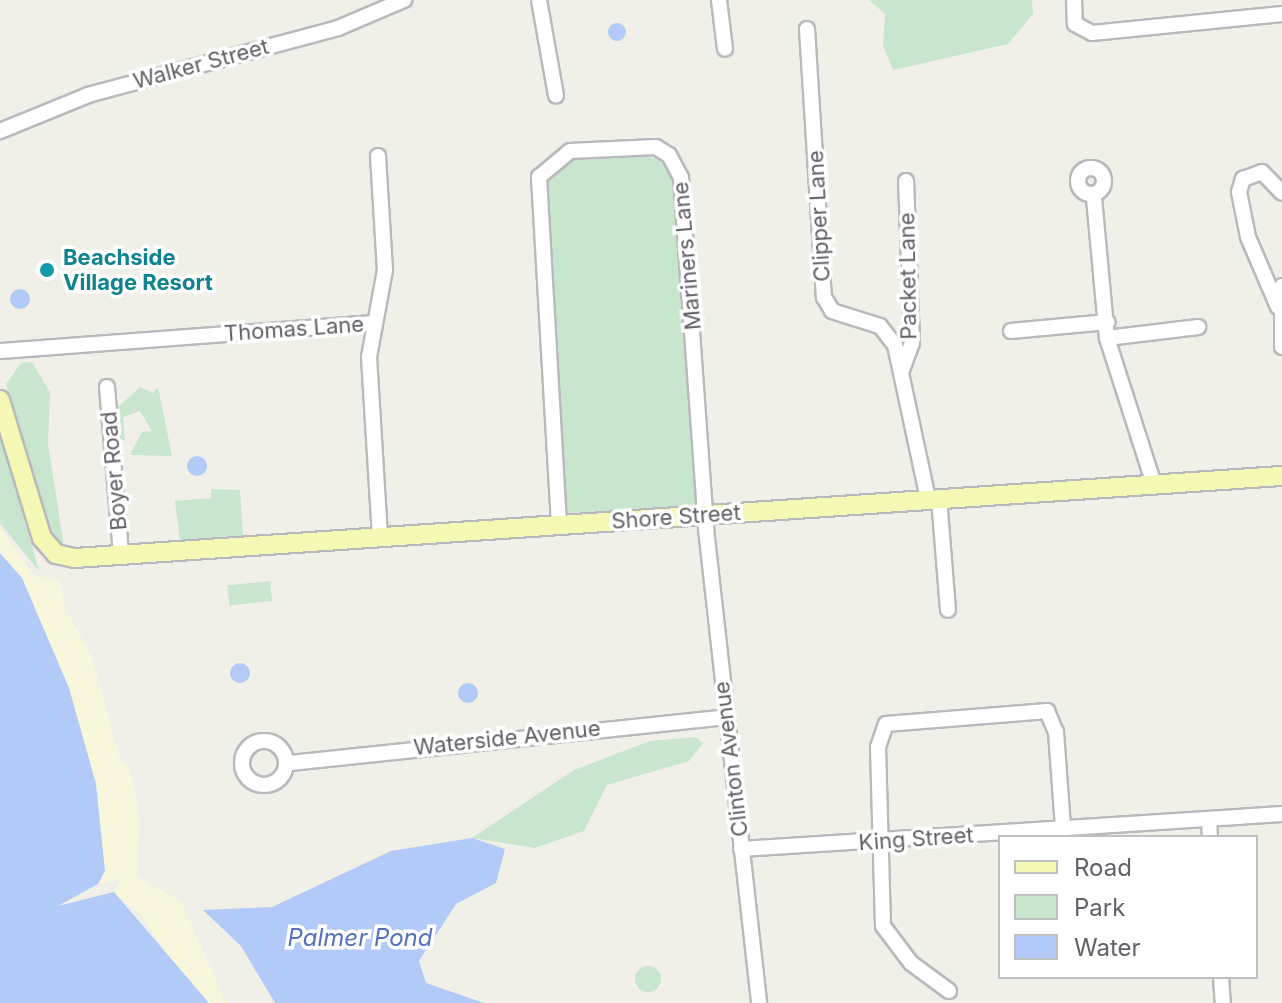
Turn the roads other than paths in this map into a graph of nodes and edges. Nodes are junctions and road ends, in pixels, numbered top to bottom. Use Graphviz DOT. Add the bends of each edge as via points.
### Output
graph roads {
  1 [pos="404,0"];
  2 [pos="539,0"];
  3 [pos="719,0"];
  4 [pos="1074,0"];
  5 [pos="1282,14"];
  6 [pos="807,29"];
  7 [pos="725,49"];
  8 [pos="556,95"];
  9 [pos="0,131"];
  10 [pos="378,156"];
  11 [pos="906,181"];
  12 [pos="1282,193"];
  13 [pos="1094,198"];
  14 [pos="1282,286"];
  15 [pos="1278,307"];
  16 [pos="1108,322"];
  17 [pos="374,323"];
  18 [pos="1198,327"];
  19 [pos="1011,331"];
  20 [pos="1107,338"];
  21 [pos="1282,347"];
  22 [pos="0,351"];
  23 [pos="902,370"];
  24 [pos="107,387"];
  25 [pos="0,400"];
  26 [pos="1282,476"];
  27 [pos="1154,484"];
  28 [pos="934,499"];
  29 [pos="706,515"];
  30 [pos="559,524"];
  31 [pos="380,537"];
  32 [pos="121,555"];
  33 [pos="948,610"];
  34 [pos="725,717"];
  35 [pos="290,763"];
  36 [pos="1282,814"];
  37 [pos="1209,819"];
  38 [pos="1063,827"];
  39 [pos="1210,835"];
  40 [pos="883,842"];
  41 [pos="741,849"];
  42 [pos="1221,979"];
  43 [pos="949,991"];
  44 [pos="759,1003"];
  45 [pos="1223,1003"];
  1 -- 9 [label="street, Walker Street" via="338,28 88,95"];
  2 -- 8 [label="street"];
  3 -- 7 [label="street"];
  4 -- 5 [label="street" via="1082,31"];
  6 -- 23 [label="street, Clipper Lane" via="824,297 832,311 880,326"];
  10 -- 17 [label="street" via="385,270"];
  11 -- 23 [label="street, Packet Lane" via="912,343"];
  12 -- 15 [label="street" via="1262,172 1243,179 1239,192 1248,237"];
  13 -- 16 [label="street"];
  14 -- 15 [label="street"];
  15 -- 21 [label="street"];
  16 -- 19 [label="street"];
  16 -- 20 [label="street"];
  17 -- 22 [label="street, Thomas Lane"];
  17 -- 31 [label="street, Thomas Lane" via="369,369"];
  18 -- 20 [label="street"];
  20 -- 27 [label="street"];
  23 -- 28 [label="street, Clipper Lane"];
  24 -- 32 [label="street, Boyer Road"];
  25 -- 32 [label="main road, Shore Street" via="42,538 70,558"];
  26 -- 27 [label="main road, Shore Street"];
  27 -- 28 [label="main road, Shore Street"];
  28 -- 29 [label="main road, Shore Street"];
  28 -- 33 [label="street, Clipper Lane"];
  29 -- 30 [label="main road, Shore Street"];
  29 -- 30 [label="street, Mariners Lane" via="678,168 656,147 580,149 546,165 537,195"];
  29 -- 34 [label="street, Clinton Avenue"];
  30 -- 31 [label="main road, Shore Street"];
  31 -- 32 [label="main road, Shore Street"];
  34 -- 35 [label="street, Waterside Avenue"];
  34 -- 41 [label="street, Clinton Avenue"];
  36 -- 37 [label="street, King Street"];
  37 -- 38 [label="street, King Street"];
  37 -- 39 [label="street"];
  38 -- 40 [label="street, King Street"];
  38 -- 40 [label="street" via="1056,732 1047,711 895,721 886,724 878,747"];
  40 -- 41 [label="street, King Street"];
  40 -- 43 [label="street" via="883,926 911,963"];
  41 -- 44 [label="street, Clinton Avenue"];
  42 -- 45 [label="street"];
}
